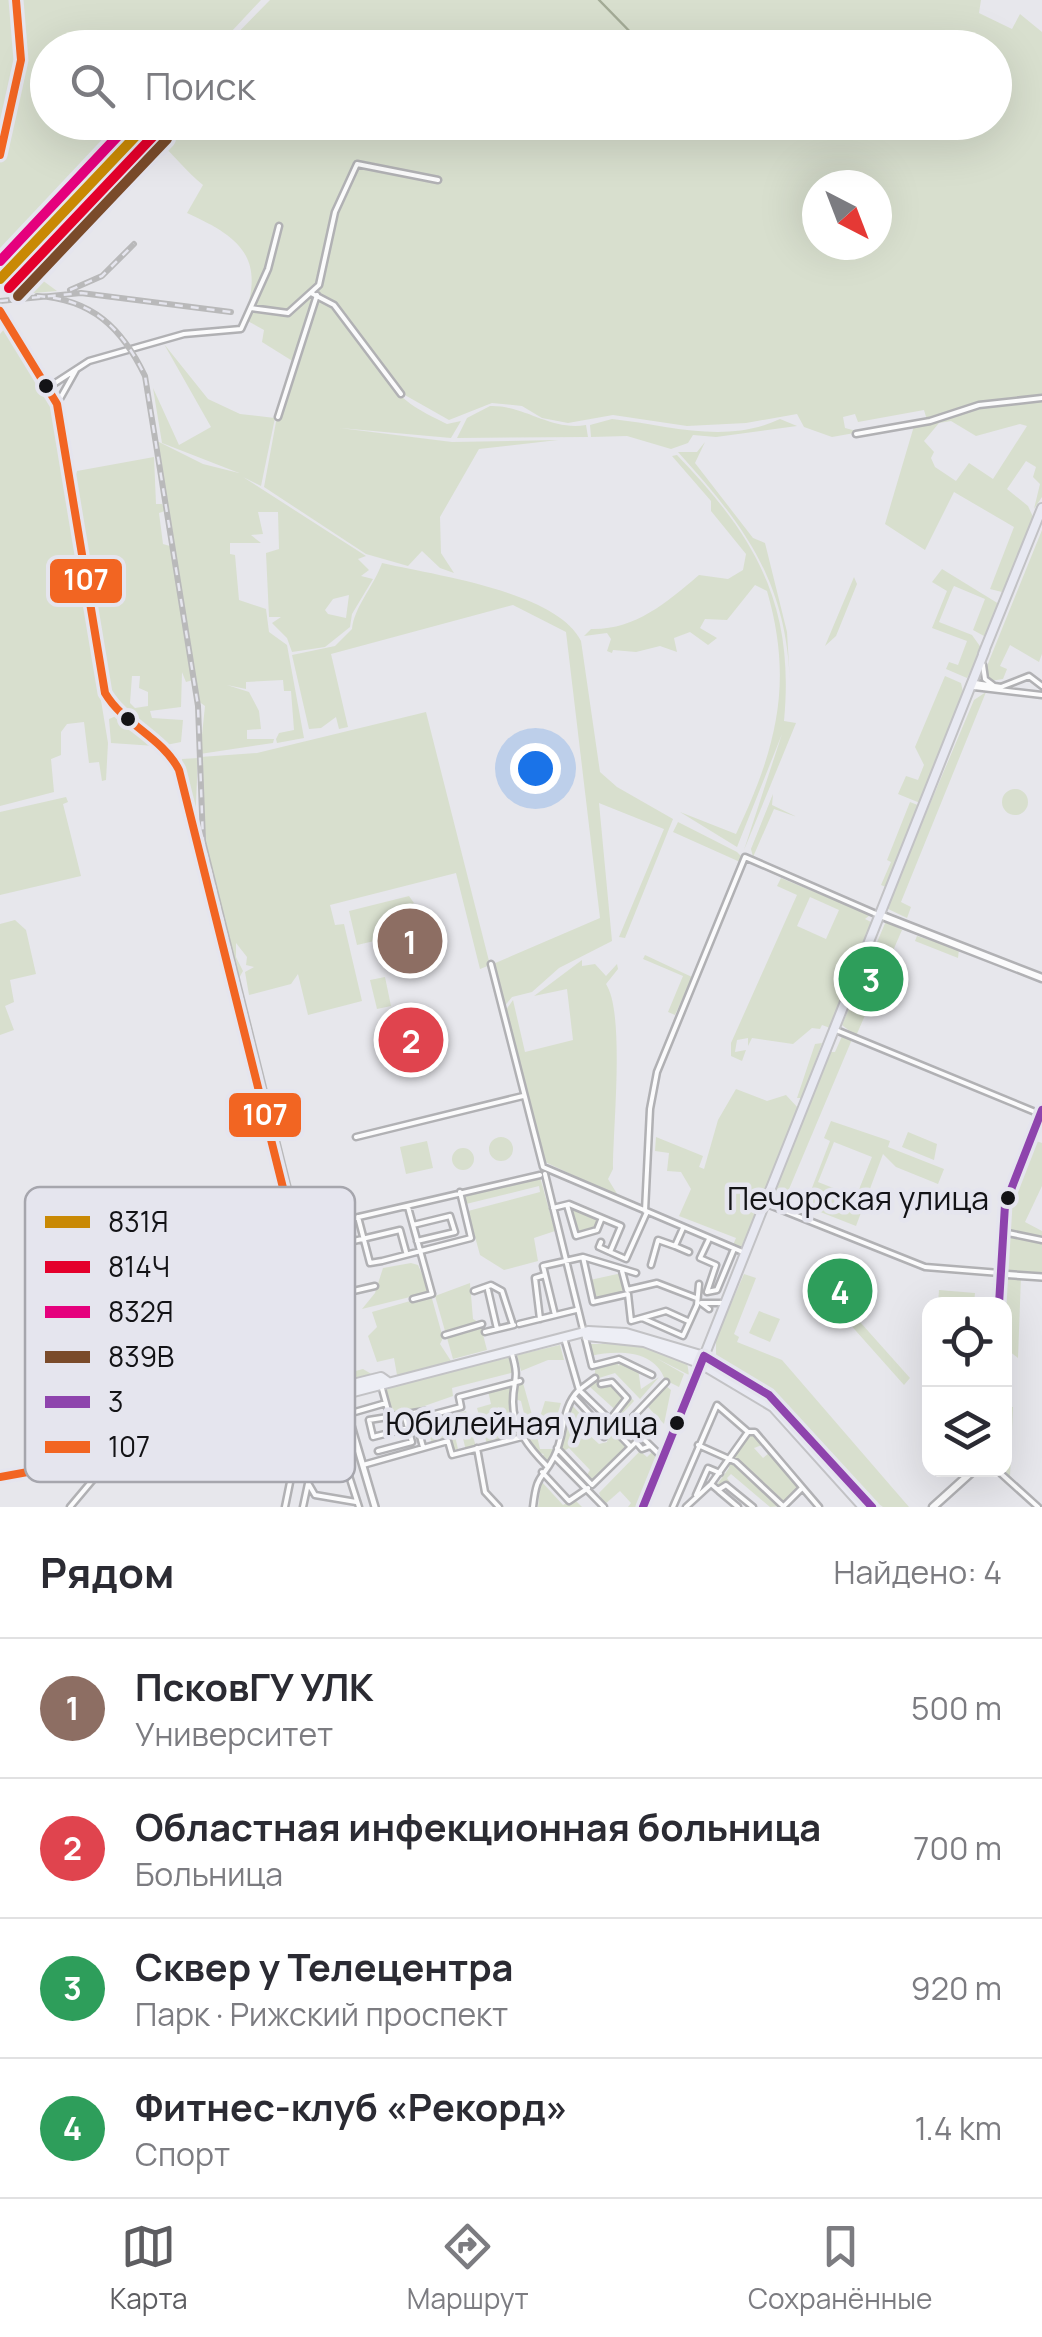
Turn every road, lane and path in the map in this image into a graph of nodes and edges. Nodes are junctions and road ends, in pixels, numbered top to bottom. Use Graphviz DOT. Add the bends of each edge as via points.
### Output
graph roads {
  1 [pos="16,0"];
  2 [pos="0,154"];
  3 [pos="438,180"];
  4 [pos="279,226"];
  5 [pos="314,294"];
  6 [pos="251,308"];
  7 [pos="0,311"];
  8 [pos="79,366"];
  9 [pos="53,385"];
  10 [pos="65,386"];
  11 [pos="401,394"];
  12 [pos="1042,398"];
  13 [pos="57,404"];
  14 [pos="278,417"];
  15 [pos="856,434"];
  16 [pos="1042,508"];
  17 [pos="985,650"];
  18 [pos="982,665"];
  19 [pos="1021,680"];
  20 [pos="1039,684"];
  21 [pos="972,687"];
  22 [pos="997,687"];
  23 [pos="984,690"];
  24 [pos="1023,690"];
  25 [pos="1032,692"];
  26 [pos="1042,695"];
  27 [pos="880,916"];
  28 [pos="491,964"];
  29 [pos="1042,978"];
  30 [pos="836,1030"];
  31 [pos="523,1096"];
  32 [pos="1041,1112"];
  33 [pos="356,1138"];
  34 [pos="543,1172"];
  35 [pos="283,1187"];
  36 [pos="460,1192"];
  37 [pos="766,1204"];
  38 [pos="408,1205"];
  39 [pos="567,1205"];
  40 [pos="552,1208"];
  41 [pos="646,1211"];
  42 [pos="358,1217"];
  43 [pos="355,1218"];
  44 [pos="602,1218"];
  45 [pos="413,1224"];
  46 [pos="683,1227"];
  47 [pos="1002,1232"];
  48 [pos="709,1238"];
  49 [pos="364,1239"];
  50 [pos="1042,1240"];
  51 [pos="355,1241"];
  52 [pos="418,1241"];
  53 [pos="602,1242"];
  54 [pos="674,1246"];
  55 [pos="734,1249"];
  56 [pos="420,1252"];
  57 [pos="610,1252"];
  58 [pos="690,1252"];
  59 [pos="745,1253"];
  60 [pos="407,1254"];
  61 [pos="583,1256"];
  62 [pos="564,1261"];
  63 [pos="651,1265"];
  64 [pos="622,1270"];
  65 [pos="636,1273"];
  66 [pos="1000,1274"];
  67 [pos="488,1276"];
  68 [pos="545,1276"];
  69 [pos="1042,1276"];
  70 [pos="699,1284"];
  71 [pos="375,1286"];
  72 [pos="489,1286"];
  73 [pos="355,1291"];
  74 [pos="474,1291"];
  75 [pos="627,1292"];
  76 [pos="998,1297"];
  77 [pos="696,1298"];
  78 [pos="413,1299"];
  79 [pos="726,1302"];
  80 [pos="709,1309"];
  81 [pos="576,1310"];
  82 [pos="556,1315"];
  83 [pos="642,1318"];
  84 [pos="540,1319"];
  85 [pos="688,1321"];
  86 [pos="482,1324"];
  87 [pos="516,1325"];
  88 [pos="497,1329"];
  89 [pos="484,1332"];
  90 [pos="583,1334"];
  91 [pos="445,1335"];
  92 [pos="564,1338"];
  93 [pos="511,1351"];
  94 [pos="702,1360"];
  95 [pos="593,1372"];
  96 [pos="652,1375"];
  97 [pos="383,1381"];
  98 [pos="520,1381"];
  99 [pos="666,1382"];
  100 [pos="601,1384"];
  101 [pos="355,1386"];
  102 [pos="580,1390"];
  103 [pos="573,1396"];
  104 [pos="386,1403"];
  105 [pos="355,1412"];
  106 [pos="389,1414"];
  107 [pos="414,1414"];
  108 [pos="404,1416"];
  109 [pos="609,1419"];
  110 [pos="627,1423"];
  111 [pos="602,1427"];
  112 [pos="408,1428"];
  113 [pos="748,1432"];
  114 [pos="522,1436"];
  115 [pos="355,1437"];
  116 [pos="604,1437"];
  117 [pos="650,1446"];
  118 [pos="698,1446"];
  119 [pos="423,1447"];
  120 [pos="632,1447"];
  121 [pos="477,1448"];
  122 [pos="557,1448"];
  123 [pos="378,1451"];
  124 [pos="554,1456"];
  125 [pos="728,1457"];
  126 [pos="663,1458"];
  127 [pos="363,1464"];
  128 [pos="544,1469"];
  129 [pos="25,1472"];
  130 [pos="720,1473"];
  131 [pos="0,1477"];
  132 [pos="966,1477"];
  133 [pos="1005,1477"];
  134 [pos="90,1482"];
  135 [pos="291,1482"];
  136 [pos="308,1483"];
  137 [pos="712,1484"];
  138 [pos="590,1488"];
  139 [pos="802,1488"];
  140 [pos="718,1490"];
  141 [pos="694,1500"];
  142 [pos="359,1505"];
  143 [pos="70,1507"];
  144 [pos="286,1507"];
  145 [pos="303,1507"];
  146 [pos="375,1507"];
  147 [pos="499,1507"];
  148 [pos="534,1507"];
  149 [pos="604,1507"];
  150 [pos="643,1507"];
  151 [pos="673,1507"];
  152 [pos="687,1507"];
  153 [pos="738,1507"];
  154 [pos="753,1507"];
  155 [pos="784,1507"];
  156 [pos="818,1507"];
  157 [pos="863,1507"];
  158 [pos="872,1507"];
  159 [pos="933,1507"];
  160 [pos="1038,1507"];
  1 -- 2 [label="main road" via="21,60"];
  3 -- 5 [label="street" via="357,164 335,212"];
  4 -- 6 [label="street"];
  5 -- 6 [label="street" via="288,313"];
  5 -- 11 [label="street" via="334,305"];
  5 -- 14 [label="street"];
  6 -- 8 [label="street" via="240,329 184,334"];
  7 -- 9 [label="main road"];
  8 -- 9 [label="street"];
  8 -- 10 [label="street"];
  9 -- 10 [label="street"];
  9 -- 13 [label="main road"];
  10 -- 13 [label="street"];
  12 -- 15 [label="street"];
  13 -- 35 [label="main road" via="104,693 133,728 167,749 180,770"];
  16 -- 17 [label="highway"];
  17 -- 18 [label="highway"];
  17 -- 21 [label="highway"];
  18 -- 21 [label="highway"];
  18 -- 22 [label="street" via="984,679"];
  19 -- 20 [label="street" via="1030,676"];
  19 -- 22 [label="street"];
  19 -- 24 [label="street"];
  20 -- 25 [label="street"];
  21 -- 22 [label="street"];
  21 -- 23 [label="street"];
  21 -- 23 [label="street"];
  21 -- 27 [label="highway"];
  23 -- 24 [label="street"];
  24 -- 25 [label="street"];
  25 -- 26 [label="street"];
  27 -- 29 [label="main road"];
  27 -- 30 [label="highway"];
  27 -- 41 [label="street" via="746,857 657,1072"];
  28 -- 31 [label="street"];
  30 -- 32 [label="street"];
  30 -- 37 [label="highway"];
  31 -- 33 [label="street"];
  31 -- 34 [label="street"];
  32 -- 47 [label="main road"];
  34 -- 36 [label="street"];
  34 -- 40 [label="street"];
  34 -- 41 [label="street"];
  36 -- 38 [label="street"];
  36 -- 56 [label="street" via="471,1238"];
  37 -- 59 [label="highway"];
  37 -- 66 [label="street" via="925,1267"];
  38 -- 42 [label="street"];
  38 -- 45 [label="street"];
  39 -- 40 [label="street"];
  39 -- 44 [label="street"];
  39 -- 44 [label="street" via="576,1236 598,1230"];
  40 -- 62 [label="street"];
  41 -- 46 [label="street"];
  41 -- 57 [label="street" via="626,1259"];
  42 -- 43 [label="street"];
  42 -- 49 [label="street"];
  44 -- 57 [label="street" via="621,1226"];
  45 -- 52 [label="street"];
  45 -- 52 [label="street" via="450,1216 454,1232"];
  46 -- 48 [label="street"];
  46 -- 54 [label="street"];
  47 -- 50 [label="street"];
  47 -- 66 [label="main road"];
  48 -- 55 [label="street"];
  48 -- 55 [label="street" via="700,1258 716,1264 707,1292 717,1290"];
  49 -- 51 [label="street"];
  49 -- 60 [label="street" via="400,1230"];
  49 -- 60 [label="street" via="370,1263"];
  52 -- 56 [label="street"];
  53 -- 57 [label="street"];
  54 -- 58 [label="street"];
  54 -- 63 [label="street" via="658,1240"];
  55 -- 59 [label="street"];
  56 -- 60 [label="street"];
  56 -- 78 [label="street" via="432,1294"];
  59 -- 79 [label="highway"];
  61 -- 62 [label="street"];
  61 -- 64 [label="street"];
  61 -- 75 [label="street" via="594,1302"];
  62 -- 68 [label="street" via="542,1266"];
  62 -- 81 [label="street"];
  64 -- 65 [label="street"];
  64 -- 75 [label="street"];
  66 -- 69 [label="street"];
  66 -- 76 [label="main road"];
  67 -- 72 [label="street"];
  68 -- 82 [label="street"];
  68 -- 84 [label="street" via="535,1278"];
  70 -- 77 [label="street"];
  71 -- 73 [label="street"];
  72 -- 74 [label="street"];
  72 -- 87 [label="street" via="502,1291"];
  72 -- 88 [label="street"];
  75 -- 77 [label="street" via="657,1283"];
  75 -- 83 [label="street" via="631,1321"];
  77 -- 85 [label="street"];
  79 -- 80 [label="street" via="702,1303"];
  79 -- 94 [label="highway"];
  81 -- 82 [label="street"];
  81 -- 90 [label="street"];
  82 -- 84 [label="street"];
  83 -- 85 [label="street" via="666,1311"];
  83 -- 85 [label="street" via="684,1336"];
  84 -- 87 [label="street"];
  86 -- 91 [label="street"];
  87 -- 88 [label="street"];
  88 -- 89 [label="street"];
  90 -- 92 [label="main road"];
  90 -- 94 [label="main road" via="644,1342"];
  90 -- 95 [label="street"];
  92 -- 93 [label="main road"];
  92 -- 102 [label="street"];
  93 -- 97 [label="main road"];
  93 -- 98 [label="street"];
  94 -- 126 [label="main road"];
  94 -- 157 [label="highway" via="773,1407"];
  94 -- 158 [label="highway" via="769,1394"];
  95 -- 96 [label="street" via="620,1359"];
  95 -- 102 [label="street"];
  97 -- 101 [label="main road"];
  97 -- 104 [label="street"];
  98 -- 107 [label="street" via="459,1397 461,1407"];
  98 -- 114 [label="street" via="513,1400"];
  99 -- 110 [label="street"];
  100 -- 109 [label="street" via="612,1382 627,1398"];
  102 -- 103 [label="street"];
  102 -- 109 [label="street"];
  103 -- 111 [label="street"];
  103 -- 122 [label="street"];
  104 -- 105 [label="street"];
  104 -- 106 [label="street"];
  106 -- 108 [label="street"];
  106 -- 112 [label="street" via="369,1420 374,1437"];
  107 -- 108 [label="street"];
  107 -- 119 [label="street"];
  108 -- 112 [label="street"];
  109 -- 110 [label="street"];
  109 -- 111 [label="street"];
  109 -- 120 [label="street"];
  110 -- 117 [label="street"];
  111 -- 116 [label="street"];
  112 -- 123 [label="street" via="412,1442"];
  113 -- 118 [label="street" via="717,1405"];
  113 -- 125 [label="street"];
  113 -- 139 [label="street" via="755,1432"];
  114 -- 121 [label="street"];
  114 -- 128 [label="street"];
  115 -- 127 [label="street"];
  117 -- 120 [label="street"];
  117 -- 126 [label="street"];
  118 -- 125 [label="street"];
  118 -- 151 [label="street"];
  119 -- 121 [label="street" via="448,1440 452,1455"];
  119 -- 127 [label="street"];
  120 -- 138 [label="street"];
  121 -- 147 [label="street" via="486,1492"];
  122 -- 124 [label="street"];
  122 -- 138 [label="street"];
  124 -- 128 [label="street"];
  124 -- 138 [label="street"];
  125 -- 130 [label="street"];
  125 -- 155 [label="street"];
  126 -- 150 [label="main road"];
  127 -- 146 [label="street"];
  128 -- 138 [label="street" via="569,1501"];
  128 -- 148 [label="street"];
  129 -- 131 [label="main road"];
  130 -- 137 [label="street"];
  130 -- 141 [label="street" via="708,1468"];
  132 -- 159 [label="main road"];
  133 -- 160 [label="street"];
  134 -- 143 [label="street"];
  135 -- 144 [label="street"];
  136 -- 142 [label="street" via="315,1495"];
  136 -- 145 [label="street"];
  137 -- 140 [label="street"];
  137 -- 141 [label="street"];
  138 -- 149 [label="street"];
  139 -- 155 [label="street"];
  139 -- 156 [label="street"];
  140 -- 153 [label="street"];
  140 -- 154 [label="street" via="726,1485"];
  141 -- 152 [label="street"];
}
